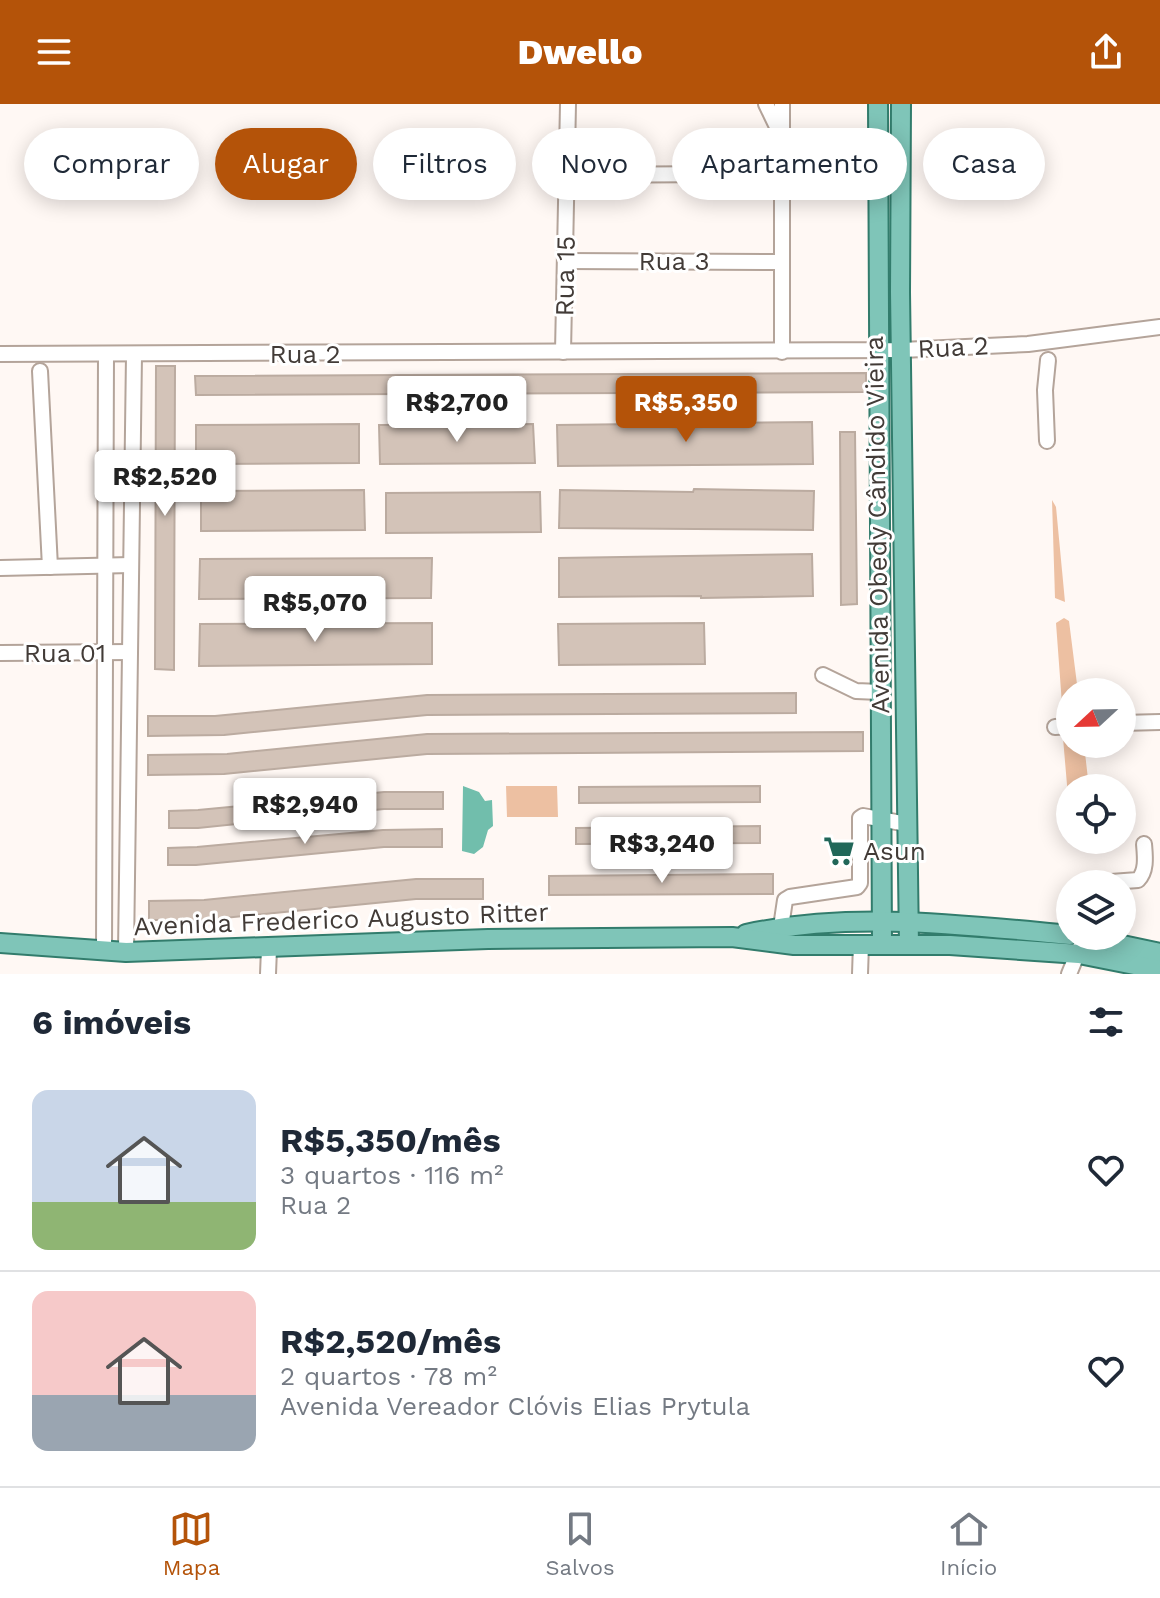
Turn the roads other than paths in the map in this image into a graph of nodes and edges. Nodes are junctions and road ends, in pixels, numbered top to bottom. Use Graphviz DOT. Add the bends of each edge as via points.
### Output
graph roads {
  1 [pos="568,104"];
  2 [pos="766,104"];
  3 [pos="782,104"];
  4 [pos="878,104"];
  5 [pos="901,104"];
  6 [pos="568,128"];
  7 [pos="778,128"];
  8 [pos="782,128"];
  9 [pos="878,128"];
  10 [pos="566,200"];
  11 [pos="782,200"];
  12 [pos="878,200"];
  13 [pos="565,261"];
  14 [pos="782,262"];
  15 [pos="1160,327"];
  16 [pos="902,350"];
  17 [pos="878,351"];
  18 [pos="563,352"];
  19 [pos="782,352"];
  20 [pos="0,354"];
  21 [pos="120,355"];
  22 [pos="1048,360"];
  23 [pos="40,371"];
  24 [pos="1047,441"];
  25 [pos="131,565"];
  26 [pos="105,566"];
  27 [pos="50,567"];
  28 [pos="0,568"];
  29 [pos="130,652"];
  30 [pos="0,653"];
  31 [pos="105,653"];
  32 [pos="880,667"];
  33 [pos="905,667"];
  34 [pos="823,675"];
  35 [pos="880,692"];
  36 [pos="1160,722"];
  37 [pos="1136,723"];
  38 [pos="883,818"];
  39 [pos="907,824"];
  40 [pos="1144,844"];
  41 [pos="1136,880"];
  42 [pos="882,921"];
  43 [pos="909,921"];
  44 [pos="781,927"];
  45 [pos="1056,934"];
  46 [pos="732,937"];
  47 [pos="1056,942"];
  48 [pos="0,943"];
  49 [pos="861,944"];
  50 [pos="882,944"];
  51 [pos="909,945"];
  52 [pos="269,949"];
  53 [pos="1078,950"];
  54 [pos="1104,950"];
  55 [pos="1136,950"];
  56 [pos="104,951"];
  57 [pos="126,952"];
  58 [pos="1160,953"];
  59 [pos="1160,970"];
  60 [pos="268,974"];
  61 [pos="860,974"];
  62 [pos="1069,974"];
  1 -- 6 [label="street, Rua 15"];
  2 -- 7 [label="street"];
  3 -- 8 [label="street"];
  4 -- 9 [label="main road, Avenida Obedy Cândido Vieira"];
  5 -- 16 [label="main road, Avenida Obedy Cândido Vieira"];
  10 -- 13 [label="street, Rua 15"];
  11 -- 14 [label="street"];
  12 -- 17 [label="main road, Avenida Obedy Cândido Vieira"];
  13 -- 14 [label="street, Rua 3"];
  13 -- 18 [label="street, Rua 15"];
  14 -- 19 [label="street"];
  15 -- 16 [label="street, Rua 2" via="1028,344"];
  16 -- 17 [label="street, Rua 2"];
  16 -- 33 [label="main road, Avenida Obedy Cândido Vieira"];
  17 -- 19 [label="street, Rua 2"];
  17 -- 32 [label="main road, Avenida Obedy Cândido Vieira"];
  18 -- 19 [label="street, Rua 2"];
  18 -- 21 [label="street, Rua 2"];
  20 -- 21 [label="street, Rua 2"];
  21 -- 25 [label="street"];
  21 -- 26 [label="street"];
  22 -- 24 [label="street"];
  23 -- 27 [label="street"];
  25 -- 26 [label="street"];
  25 -- 29 [label="street"];
  26 -- 27 [label="street"];
  26 -- 31 [label="street"];
  27 -- 28 [label="street"];
  29 -- 31 [label="street, Rua 01"];
  29 -- 57 [label="street"];
  30 -- 31 [label="street, Rua 01"];
  31 -- 56 [label="street"];
  32 -- 33 [label="main road"];
  32 -- 35 [label="main road, Avenida Obedy Cândido Vieira"];
  33 -- 39 [label="main road, Avenida Obedy Cândido Vieira"];
  34 -- 35 [label="street" via="856,691"];
  35 -- 38 [label="main road, Avenida Obedy Cândido Vieira"];
  36 -- 37 [label="street"];
  38 -- 39 [label="street"];
  38 -- 42 [label="main road, Avenida Obedy Cândido Vieira"];
  38 -- 44 [label="street" via="860,818 857,887 790,897"];
  39 -- 43 [label="main road, Avenida Obedy Cândido Vieira"];
  40 -- 41 [label="street" via="1145,863"];
  42 -- 43 [label="main road, Avenida Frederico Augusto Ritter"];
  42 -- 44 [label="main road, Avenida Frederico Augusto Ritter"];
  42 -- 49 [label="main road"];
  42 -- 50 [label="main road, Avenida Obedy Cândido Vieira"];
  43 -- 45 [label="main road, Avenida Frederico Augusto Ritter"];
  43 -- 51 [label="main road, Avenida Obedy Cândido Vieira"];
  44 -- 46 [label="main road, Avenida Frederico Augusto Ritter"];
  46 -- 49 [label="main road, Avenida Frederico Augusto Ritter" via="794,945"];
  46 -- 52 [label="main road, Avenida Frederico Augusto Ritter" via="488,939"];
  47 -- 51 [label="main road, Avenida Frederico Augusto Ritter"];
  48 -- 56 [label="main road, Avenida Frederico Augusto Ritter"];
  49 -- 50 [label="main road, Avenida Frederico Augusto Ritter"];
  49 -- 61 [label="street"];
  50 -- 51 [label="main road, Avenida Frederico Augusto Ritter"];
  52 -- 57 [label="main road, Avenida Frederico Augusto Ritter"];
  52 -- 60 [label="street"];
  53 -- 62 [label="street"];
  54 -- 59 [label="main road, Avenida Frederico Augusto Ritter"];
  55 -- 58 [label="main road, Avenida Frederico Augusto Ritter"];
  56 -- 57 [label="main road, Avenida Frederico Augusto Ritter"];
}
